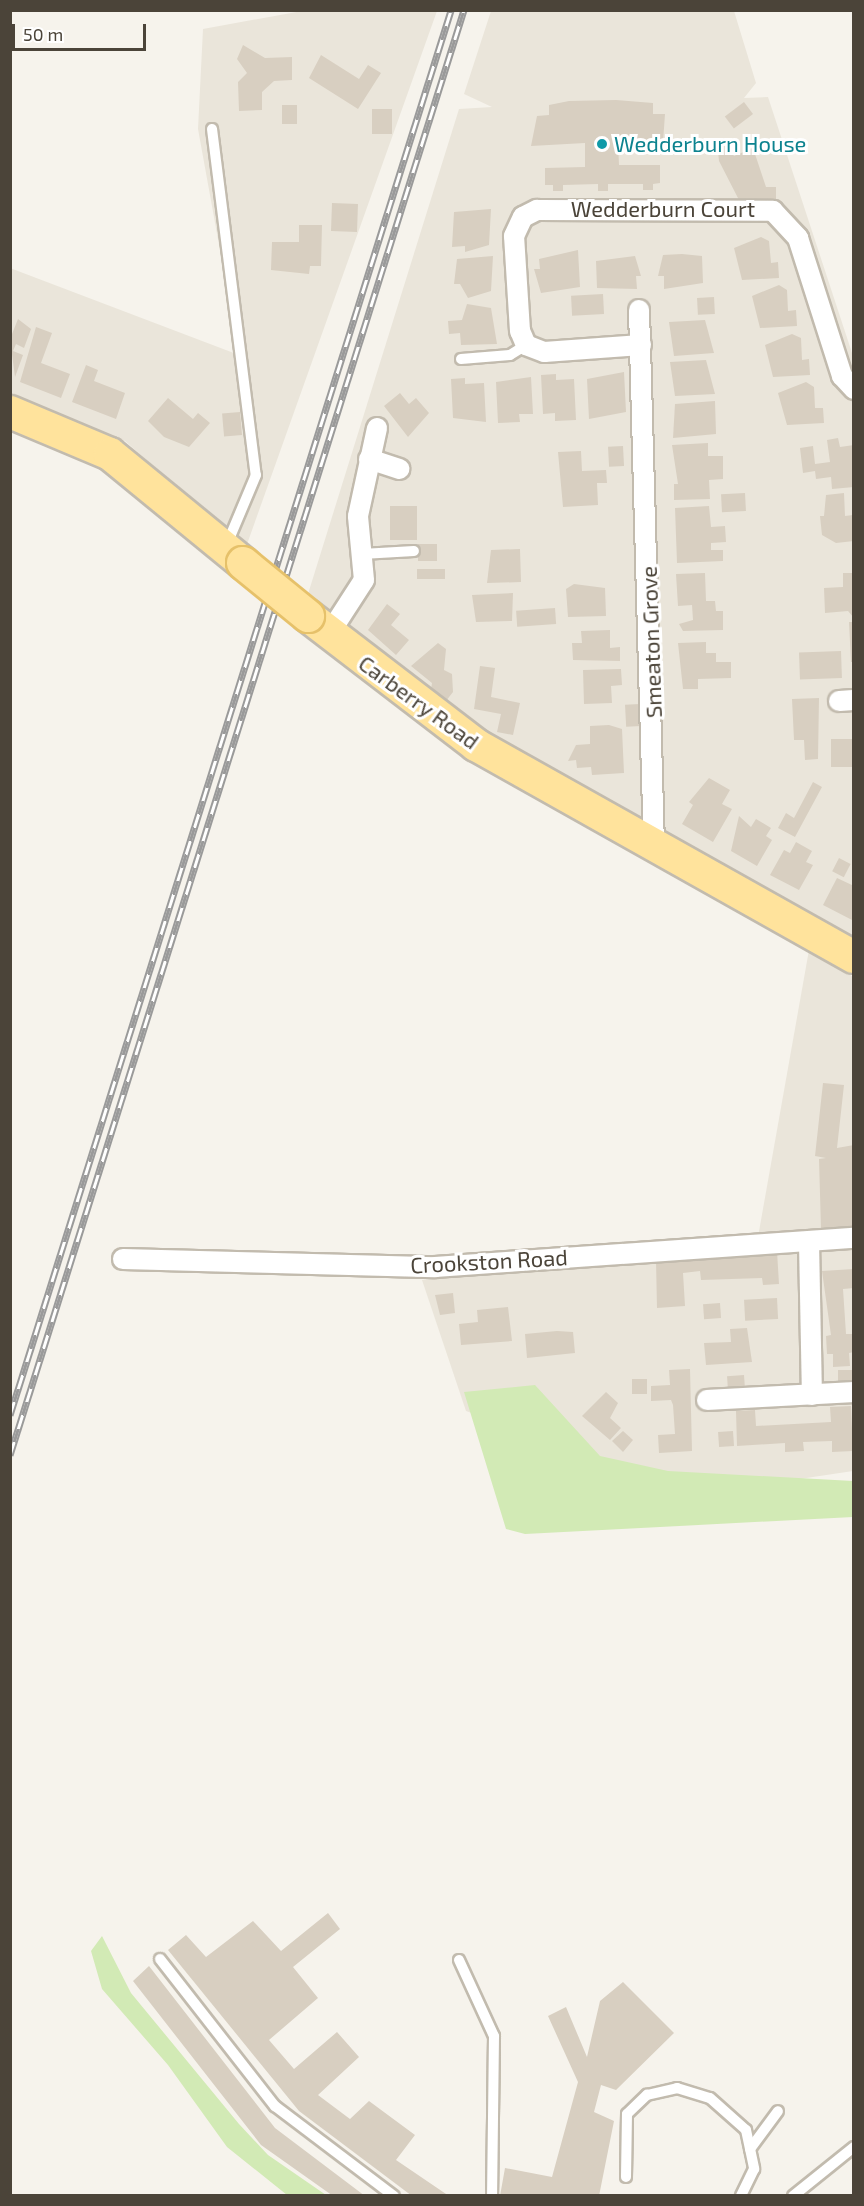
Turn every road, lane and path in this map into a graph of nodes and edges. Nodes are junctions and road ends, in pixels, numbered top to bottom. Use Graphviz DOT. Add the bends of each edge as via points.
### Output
graph roads {
  1 [pos="212,129"];
  2 [pos="639,310"];
  3 [pos="526,345"];
  4 [pos="641,345"];
  5 [pos="461,360"];
  6 [pos="854,389"];
  7 [pos="10,412"];
  8 [pos="377,428"];
  9 [pos="369,459"];
  10 [pos="399,469"];
  11 [pos="414,551"];
  12 [pos="362,554"];
  13 [pos="234,555"];
  14 [pos="318,625"];
  15 [pos="654,848"];
  16 [pos="854,957"];
  17 [pos="854,1238"];
  18 [pos="808,1242"];
  19 [pos="123,1259"];
  20 [pos="854,1392"];
  21 [pos="812,1395"];
  22 [pos="707,1400"];
  23 [pos="160,1959"];
  24 [pos="459,1960"];
  25 [pos="778,2111"];
  26 [pos="854,2147"];
  27 [pos="750,2149"];
  28 [pos="626,2178"];
  29 [pos="394,2196"];
  30 [pos="492,2196"];
  31 [pos="741,2196"];
  32 [pos="793,2196"];
  1 -- 13 [label="lane" via="256,475"];
  2 -- 4 [label="street"];
  3 -- 4 [label="street" via="544,352"];
  3 -- 5 [label="lane" via="510,356"];
  3 -- 6 [label="street, Wedderburn Court" via="520,331 514,236 529,211 760,208 785,219 795,233 842,375"];
  4 -- 15 [label="street, Smeaton Grove"];
  7 -- 13 [label="main road, Carberry Road" via="110,454"];
  8 -- 9 [label="street"];
  9 -- 10 [label="street"];
  9 -- 12 [label="street" via="358,516"];
  11 -- 12 [label="lane"];
  12 -- 14 [label="street" via="362,587"];
  13 -- 14 [label="main road, Carberry Road, bridge"];
  14 -- 15 [label="main road, Carberry Road" via="467,739"];
  15 -- 16 [label="main road, Carberry Road"];
  17 -- 18 [label="street, Crookston Road"];
  18 -- 19 [label="street, Crookston Road" via="435,1267"];
  18 -- 21 [label="street"];
  20 -- 21 [label="street"];
  21 -- 22 [label="street"];
  23 -- 29 [label="lane" via="275,2106"];
  24 -- 30 [label="lane" via="494,2036"];
  25 -- 27 [label="lane"];
  26 -- 32 [label="lane"];
  27 -- 28 [label="lane" via="746,2130 710,2098 677,2088 647,2095 627,2114"];
  27 -- 31 [label="lane" via="754,2169"];
}
